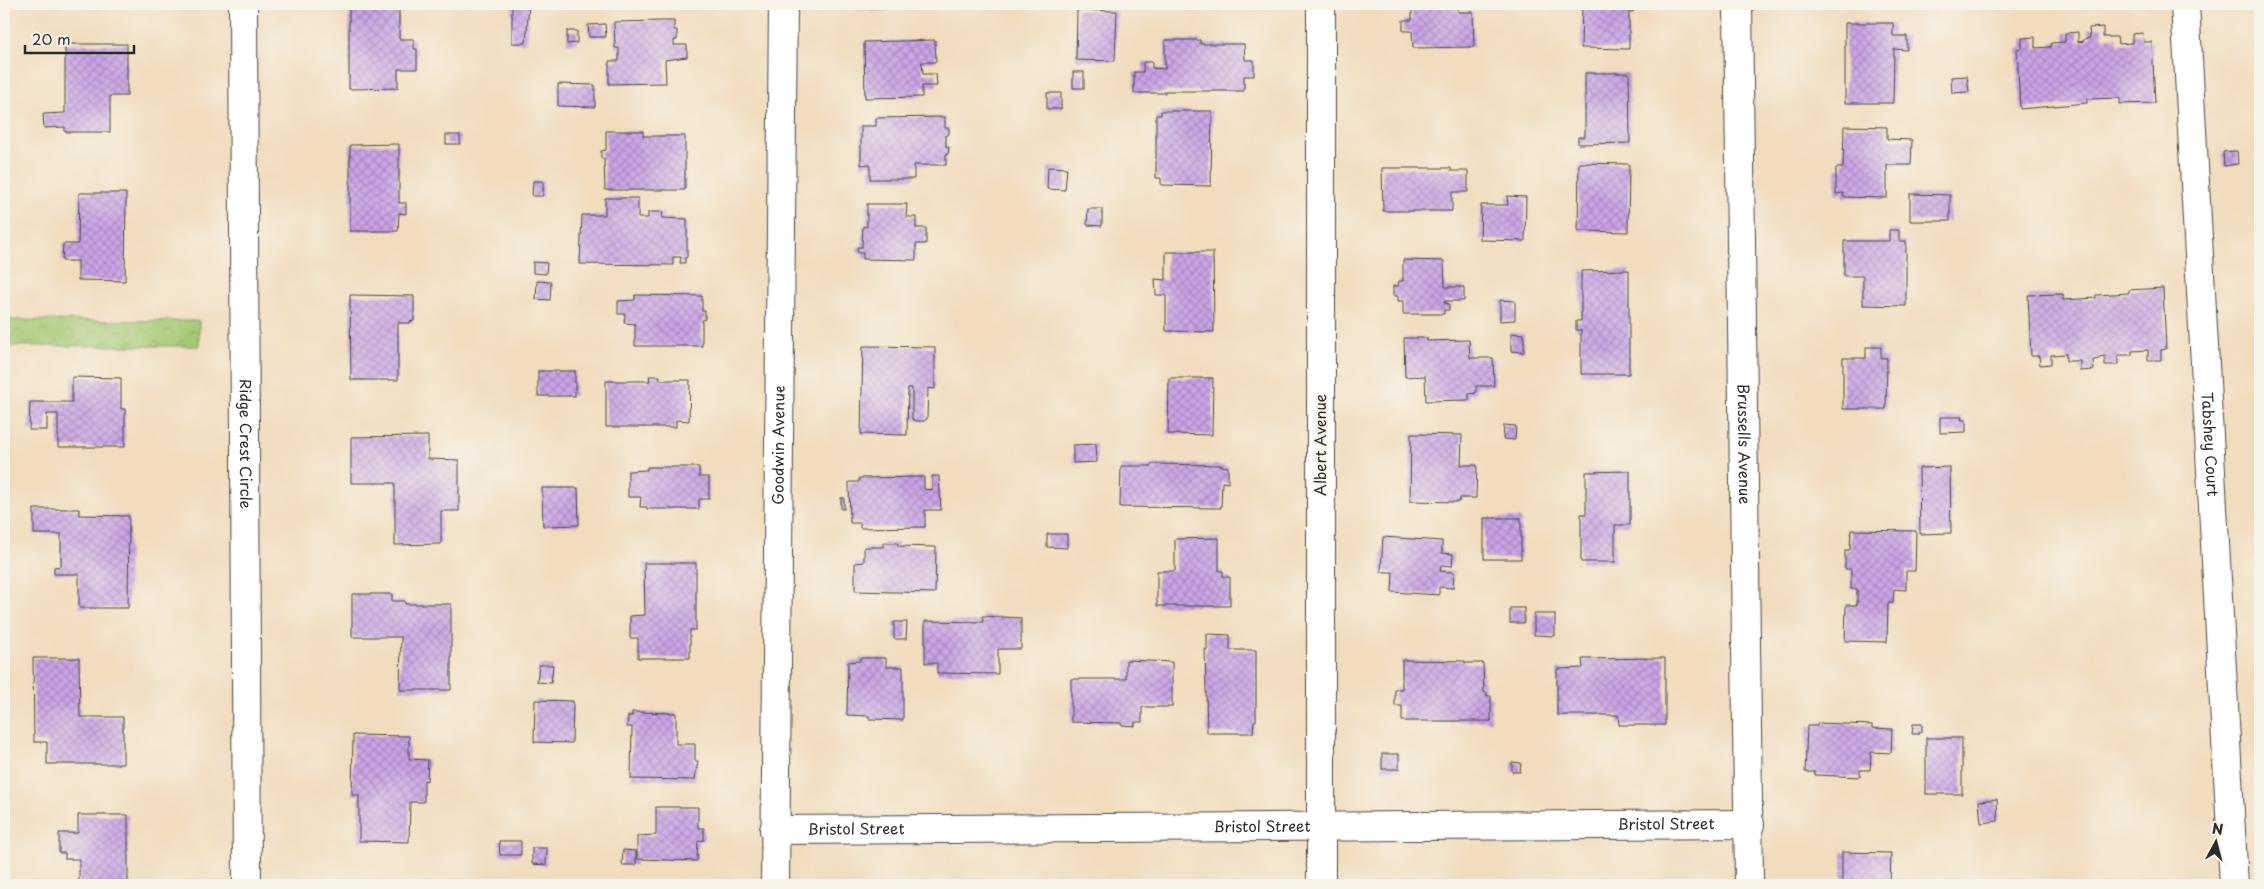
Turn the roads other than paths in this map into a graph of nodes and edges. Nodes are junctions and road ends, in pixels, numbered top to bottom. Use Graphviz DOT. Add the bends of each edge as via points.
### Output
graph roads {
  1 [pos="243,4"];
  2 [pos="783,4"];
  3 [pos="1321,4"];
  4 [pos="1738,4"];
  5 [pos="2184,4"];
  6 [pos="1750,824"];
  7 [pos="1321,826"];
  8 [pos="774,830"];
  9 [pos="247,885"];
  10 [pos="775,885"];
  11 [pos="1321,885"];
  12 [pos="1749,885"];
  13 [pos="2234,885"];
  1 -- 9 [label="street, Ridge Crest Circle"];
  2 -- 8 [label="street, Goodwin Avenue"];
  3 -- 7 [label="street, Albert Avenue"];
  4 -- 6 [label="street, Brussells Avenue"];
  5 -- 13 [label="street, Tabshey Court"];
  6 -- 7 [label="street, Bristol Street"];
  6 -- 12 [label="street, Brussells Avenue"];
  7 -- 8 [label="street, Bristol Street"];
  7 -- 11 [label="street, Albert Avenue"];
  8 -- 10 [label="street, Goodwin Avenue"];
}
